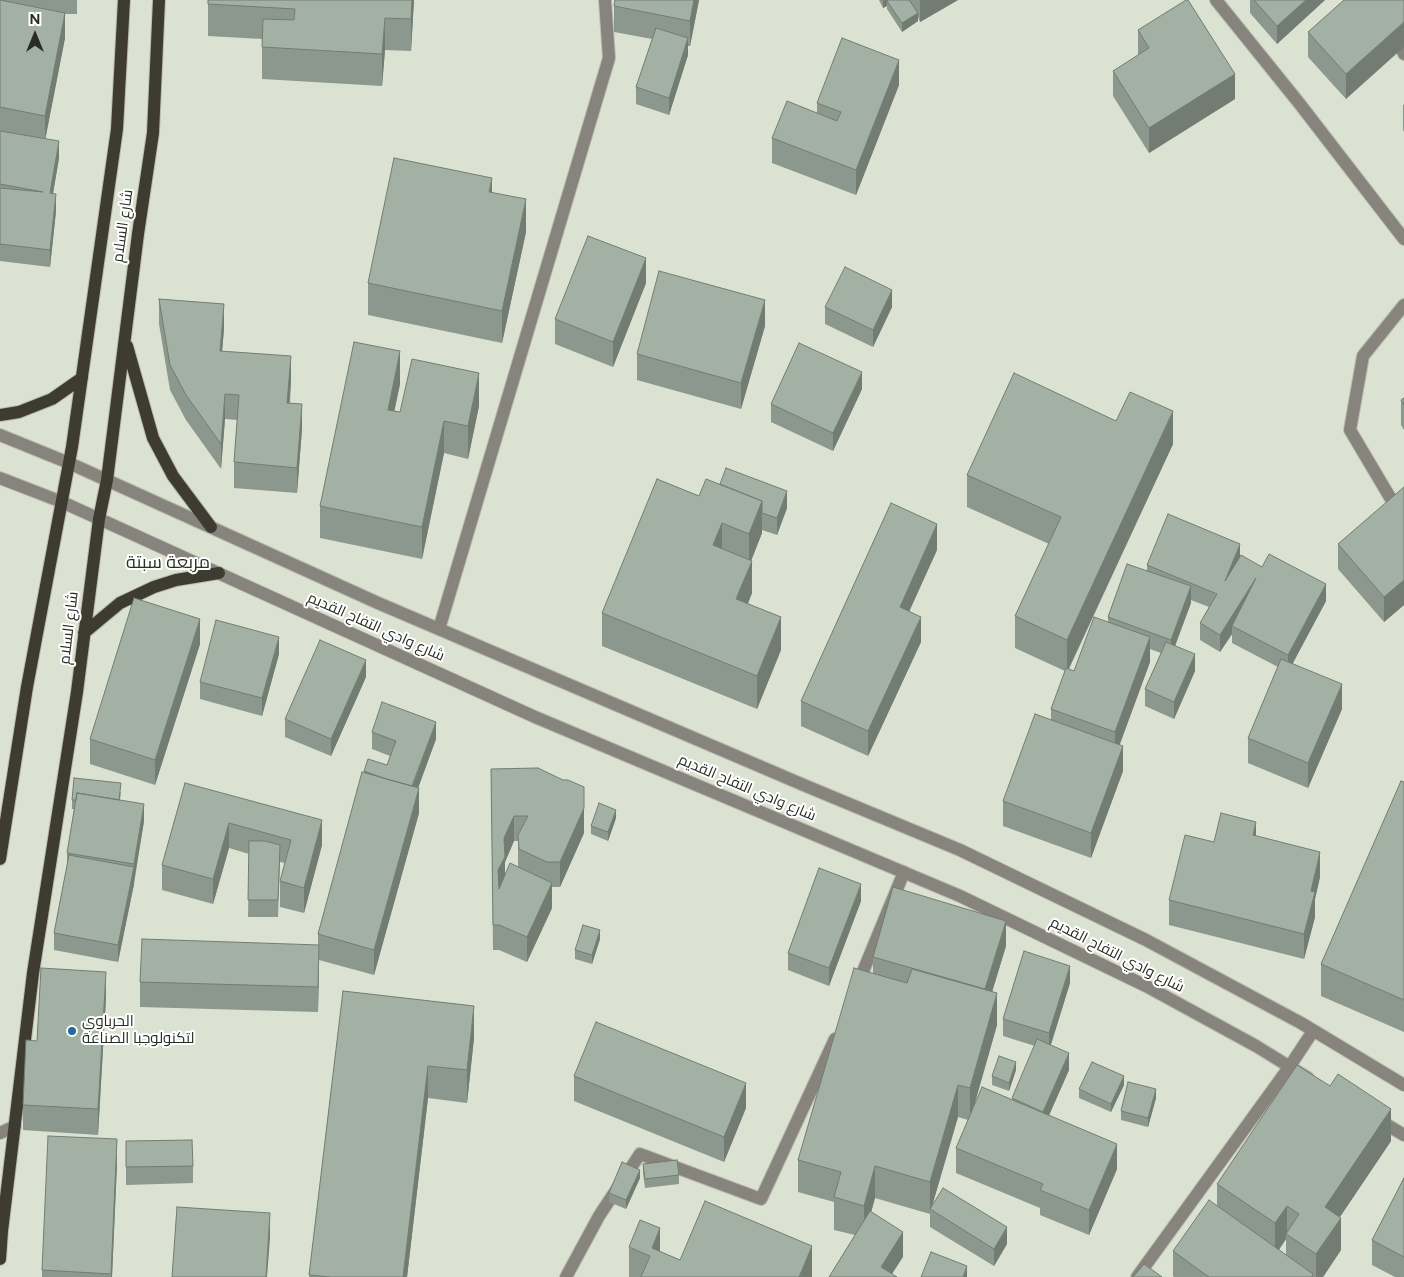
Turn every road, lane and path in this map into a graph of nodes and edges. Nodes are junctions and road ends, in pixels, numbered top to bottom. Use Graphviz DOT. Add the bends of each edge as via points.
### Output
graph roads {
  1 [pos="124,0"];
  2 [pos="159,0"];
  3 [pos="605,0"];
  4 [pos="1216,0"];
  5 [pos="1388,18"];
  6 [pos="1404,54"];
  7 [pos="1404,239"];
  8 [pos="1404,305"];
  9 [pos="125,338"];
  10 [pos="82,378"];
  11 [pos="0,415"];
  12 [pos="0,435"];
  13 [pos="69,463"];
  14 [pos="0,478"];
  15 [pos="107,480"];
  16 [pos="62,502"];
  17 [pos="99,519"];
  18 [pos="1404,521"];
  19 [pos="211,527"];
  20 [pos="219,573"];
  21 [pos="439,629"];
  22 [pos="84,632"];
  23 [pos="0,859"];
  24 [pos="904,872"];
  25 [pos="851,1001"];
  26 [pos="840,1028"];
  27 [pos="1314,1030"];
  28 [pos="1290,1066"];
  29 [pos="1404,1085"];
  30 [pos="1322,1086"];
  31 [pos="1370,1114"];
  32 [pos="15,1126"];
  33 [pos="0,1133"];
  34 [pos="1404,1135"];
  35 [pos="0,1259"];
  36 [pos="566,1277"];
  37 [pos="1137,1277"];
  1 -- 10 [label="main road, شارع السلام" via="118,129"];
  2 -- 9 [label="main road, شارع السلام" via="152,133"];
  3 -- 21 [label="street" via="609,58"];
  4 -- 7 [label="street"];
  5 -- 6 [label="street"];
  8 -- 18 [label="street" via="1363,356 1350,430"];
  9 -- 15 [label="main road, شارع السلام"];
  9 -- 19 [label="main road" via="153,438 173,476"];
  10 -- 11 [label="main road" via="52,399 19,412"];
  10 -- 13 [label="main road, شارع السلام"];
  12 -- 13 [label="street, شارع وادي التفاح القديم"];
  13 -- 15 [label="street, شارع وادي التفاح القديم"];
  13 -- 16 [label="main road, شارع السلام"];
  14 -- 16 [label="street, شارع وادي التفاح القديم"];
  15 -- 17 [label="main road, شارع السلام"];
  15 -- 19 [label="street, شارع وادي التفاح القديم"];
  16 -- 17 [label="street, شارع وادي التفاح القديم"];
  16 -- 23 [label="main road, شارع السلام" via="27,686"];
  17 -- 20 [label="street, شارع وادي التفاح القديم"];
  17 -- 22 [label="main road, شارع السلام"];
  19 -- 21 [label="street, شارع وادي التفاح القديم"];
  20 -- 22 [label="main road" via="154,587 120,603"];
  20 -- 24 [label="street, شارع وادي التفاح القديم" via="535,717"];
  21 -- 27 [label="street, شارع وادي التفاح القديم" via="960,850 1146,940"];
  22 -- 32 [label="main road, شارع السلام" via="33,972"];
  24 -- 25 [label="street"];
  24 -- 28 [label="street, شارع وادي التفاح القديم" via="1148,987"];
  26 -- 36 [label="street" via="761,1199 640,1154 599,1216"];
  27 -- 28 [label="street"];
  27 -- 29 [label="street, شارع وادي التفاح القديم"];
  28 -- 30 [label="street, شارع وادي التفاح القديم"];
  28 -- 37 [label="street"];
  31 -- 34 [label="street"];
  32 -- 33 [label="street"];
  32 -- 35 [label="main road, شارع السلام"];
}
